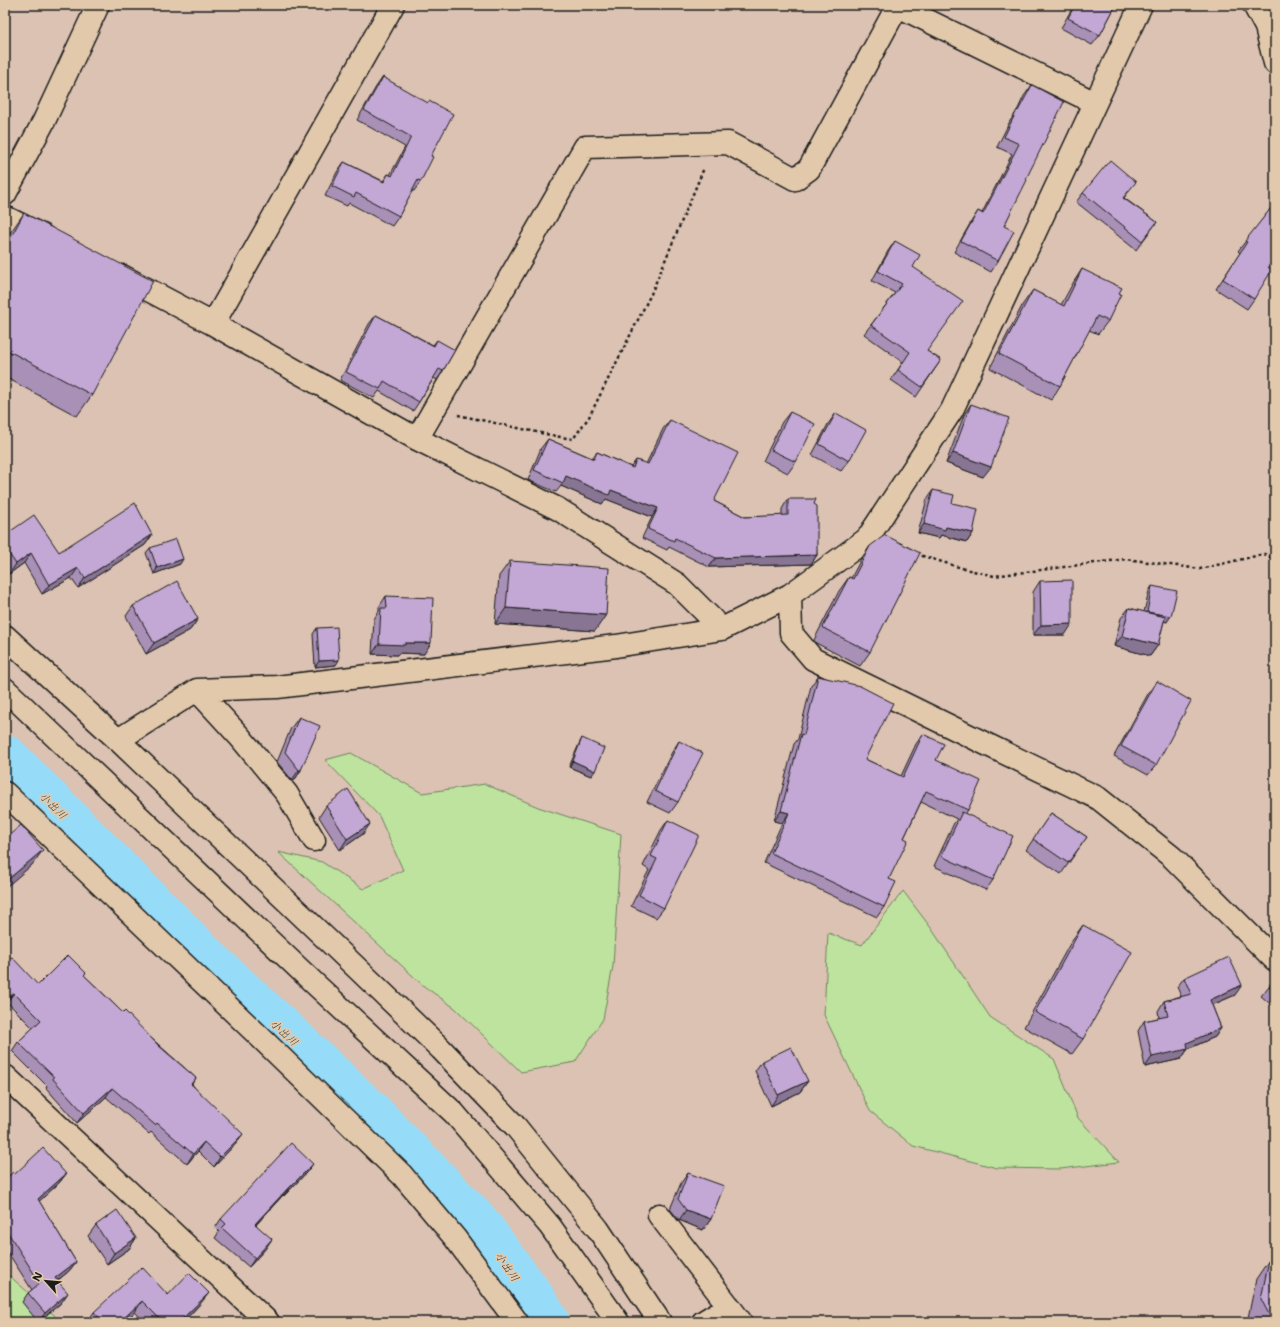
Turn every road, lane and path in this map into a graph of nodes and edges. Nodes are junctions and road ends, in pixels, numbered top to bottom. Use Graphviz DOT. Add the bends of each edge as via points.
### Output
graph roads {
  1 [pos="98,5"];
  2 [pos="393,5"];
  3 [pos="897,5"];
  4 [pos="1141,5"];
  5 [pos="1254,5"];
  6 [pos="1275,63"];
  7 [pos="1095,103"];
  8 [pos="709,144"];
  9 [pos="5,194"];
  10 [pos="5,217"];
  11 [pos="61,245"];
  12 [pos="102,266"];
  13 [pos="214,324"];
  14 [pos="434,409"];
  15 [pos="417,439"];
  16 [pos="912,553"];
  17 [pos="1275,559"];
  18 [pos="790,595"];
  19 [pos="722,629"];
  20 [pos="5,636"];
  21 [pos="5,689"];
  22 [pos="197,690"];
  23 [pos="118,740"];
  24 [pos="5,793"];
  25 [pos="314,840"];
  26 [pos="1275,960"];
  27 [pos="5,1076"];
  28 [pos="659,1215"];
  29 [pos="735,1314"];
  30 [pos="268,1322"];
  31 [pos="517,1322"];
  32 [pos="618,1322"];
  33 [pos="660,1322"];
  34 [pos="703,1322"];
  1 -- 9 [label="street" via="44,120"];
  2 -- 13 [label="street"];
  3 -- 7 [label="street"];
  3 -- 8 [label="street" via="809,169 795,179 728,143"];
  4 -- 7 [label="street"];
  5 -- 6 [label="street" via="1266,27"];
  7 -- 18 [label="street" via="952,410 867,539"];
  8 -- 14 [label="street" via="586,147"];
  8 -- 14 [label="path" via="706,161 651,294 589,418 573,439"];
  10 -- 11 [label="street"];
  12 -- 13 [label="street"];
  13 -- 15 [label="street"];
  14 -- 15 [label="street"];
  15 -- 19 [label="street" via="558,508 677,584"];
  16 -- 17 [label="path" via="994,576 1126,559 1200,569 1264,554"];
  18 -- 19 [label="street"];
  18 -- 26 [label="street" via="791,633 813,658 1098,798 1172,857"];
  19 -- 22 [label="street" via="616,646 277,687"];
  20 -- 23 [label="street"];
  21 -- 32 [label="street" via="314,984 454,1113 550,1226"];
  22 -- 23 [label="street"];
  22 -- 25 [label="street" via="288,794"];
  23 -- 33 [label="street" via="361,972 516,1127 598,1229"];
  24 -- 31 [label="street" via="402,1176 455,1238"];
  27 -- 30 [label="street"];
  28 -- 29 [label="street"];
  29 -- 34 [label="street"];
}
